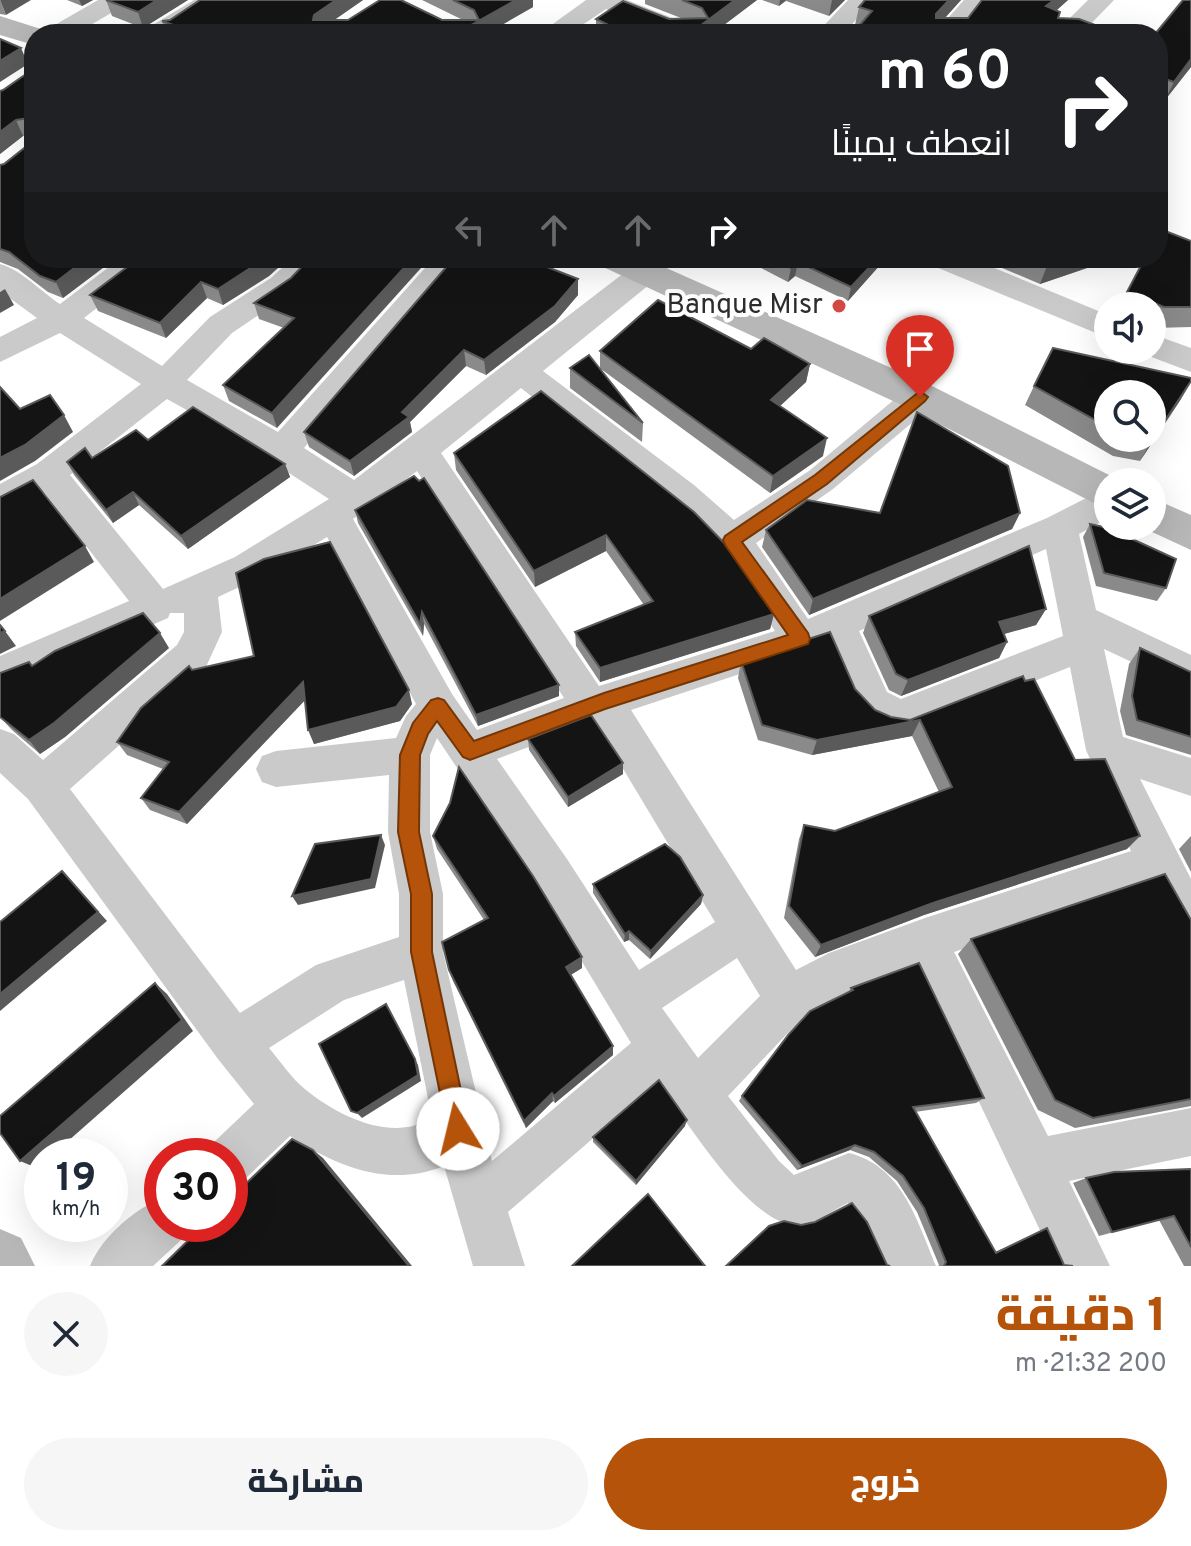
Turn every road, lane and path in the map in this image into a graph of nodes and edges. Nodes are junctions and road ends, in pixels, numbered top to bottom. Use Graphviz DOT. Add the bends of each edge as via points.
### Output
graph roads {
  1 [pos="116,0"];
  2 [pos="212,0"];
  3 [pos="604,0"];
  4 [pos="977,0"];
  5 [pos="1102,0"];
  6 [pos="853,2"];
  7 [pos="74,24"];
  8 [pos="172,24"];
  9 [pos="567,24"];
  10 [pos="665,24"];
  11 [pos="836,24"];
  12 [pos="956,24"];
  13 [pos="1077,24"];
  14 [pos="0,25"];
  15 [pos="24,33"];
  16 [pos="128,268"];
  17 [pos="300,268"];
  18 [pos="442,268"];
  19 [pos="626,268"];
  20 [pos="632,268"];
  21 [pos="966,268"];
  22 [pos="0,274"];
  23 [pos="63,318"];
  24 [pos="1094,321"];
  25 [pos="0,351"];
  26 [pos="1166,351"];
  27 [pos="1191,361"];
  28 [pos="522,371"];
  29 [pos="165,383"];
  30 [pos="920,397"];
  31 [pos="421,450"];
  32 [pos="281,452"];
  33 [pos="49,473"];
  34 [pos="1094,485"];
  35 [pos="0,501"];
  36 [pos="343,506"];
  37 [pos="1094,509"];
  38 [pos="1166,521"];
  39 [pos="1060,528"];
  40 [pos="1191,534"];
  41 [pos="732,540"];
  42 [pos="198,592"];
  43 [pos="155,607"];
  44 [pos="837,623"];
  45 [pos="1084,632"];
  46 [pos="801,639"];
  47 [pos="1191,673"];
  48 [pos="0,674"];
  49 [pos="597,704"];
  50 [pos="438,706"];
  51 [pos="0,747"];
  52 [pos="1106,750"];
  53 [pos="470,751"];
  54 [pos="410,755"];
  55 [pos="276,769"];
  56 [pos="1191,777"];
  57 [pos="43,786"];
  58 [pos="1158,863"];
  59 [pos="1191,921"];
  60 [pos="743,929"];
  61 [pos="925,940"];
  62 [pos="421,952"];
  63 [pos="788,1000"];
  64 [pos="632,1001"];
  65 [pos="234,1043"];
  66 [pos="661,1048"];
  67 [pos="696,1095"];
  68 [pos="287,1106"];
  69 [pos="458,1129"];
  70 [pos="1191,1132"];
  71 [pos="248,1143"];
  72 [pos="1035,1163"];
  73 [pos="482,1202"];
  74 [pos="144,1240"];
  75 [pos="0,1259"];
  76 [pos="5,1266"];
  77 [pos="116,1266"];
  78 [pos="499,1266"];
  79 [pos="910,1266"];
  80 [pos="1084,1266"];
  1 -- 7 [label="street"];
  2 -- 8 [label="street"];
  3 -- 9 [label="street"];
  3 -- 10 [label="street"];
  4 -- 12 [label="street"];
  5 -- 13 [label="street"];
  6 -- 11 [label="street"];
  14 -- 15 [label="street"];
  16 -- 23 [label="street"];
  17 -- 29 [label="street" via="221,325"];
  18 -- 32 [label="street"];
  19 -- 28 [label="street"];
  20 -- 30 [label="street"];
  21 -- 24 [label="street"];
  22 -- 23 [label="street"];
  23 -- 25 [label="street"];
  23 -- 29 [label="street"];
  26 -- 27 [label="street"];
  28 -- 31 [label="street"];
  28 -- 41 [label="street"];
  29 -- 32 [label="street"];
  29 -- 33 [label="street"];
  30 -- 34 [label="street"];
  30 -- 41 [label="street" via="821,480"];
  31 -- 36 [label="street"];
  31 -- 49 [label="street"];
  32 -- 36 [label="street"];
  33 -- 35 [label="street"];
  33 -- 43 [label="street"];
  36 -- 42 [label="street" via="248,567"];
  36 -- 50 [label="street"];
  37 -- 39 [label="street"];
  38 -- 40 [label="street"];
  39 -- 44 [label="street"];
  39 -- 45 [label="street"];
  41 -- 46 [label="street"];
  42 -- 43 [label="street"];
  42 -- 57 [label="street" via="206,625 191,657"];
  43 -- 48 [label="street"];
  44 -- 45 [label="street" via="872,704 887,715 902,716"];
  44 -- 46 [label="street"];
  45 -- 47 [label="street"];
  45 -- 52 [label="street"];
  46 -- 49 [label="street"];
  49 -- 53 [label="street"];
  49 -- 60 [label="street"];
  50 -- 53 [label="street"];
  50 -- 54 [label="street" via="420,729"];
  51 -- 57 [label="street"];
  52 -- 56 [label="street"];
  52 -- 58 [label="street"];
  53 -- 64 [label="street"];
  54 -- 55 [label="street"];
  54 -- 62 [label="street" via="409,832 421,894"];
  57 -- 65 [label="street"];
  58 -- 59 [label="street"];
  58 -- 61 [label="street"];
  60 -- 63 [label="street"];
  60 -- 64 [label="street"];
  61 -- 63 [label="street" via="829,976"];
  61 -- 72 [label="street"];
  62 -- 65 [label="street" via="332,981"];
  62 -- 69 [label="street"];
  63 -- 67 [label="street"];
  64 -- 66 [label="street"];
  65 -- 68 [label="street"];
  66 -- 67 [label="street"];
  66 -- 73 [label="street"];
  67 -- 79 [label="street" via="779,1195 804,1200 837,1179 855,1179 869,1187"];
  68 -- 69 [label="street" via="340,1140 383,1152 430,1147"];
  68 -- 71 [label="street"];
  69 -- 73 [label="street"];
  70 -- 72 [label="street"];
  72 -- 80 [label="street"];
  73 -- 78 [label="street"];
  74 -- 77 [label="street"];
  75 -- 76 [label="street"];
}
